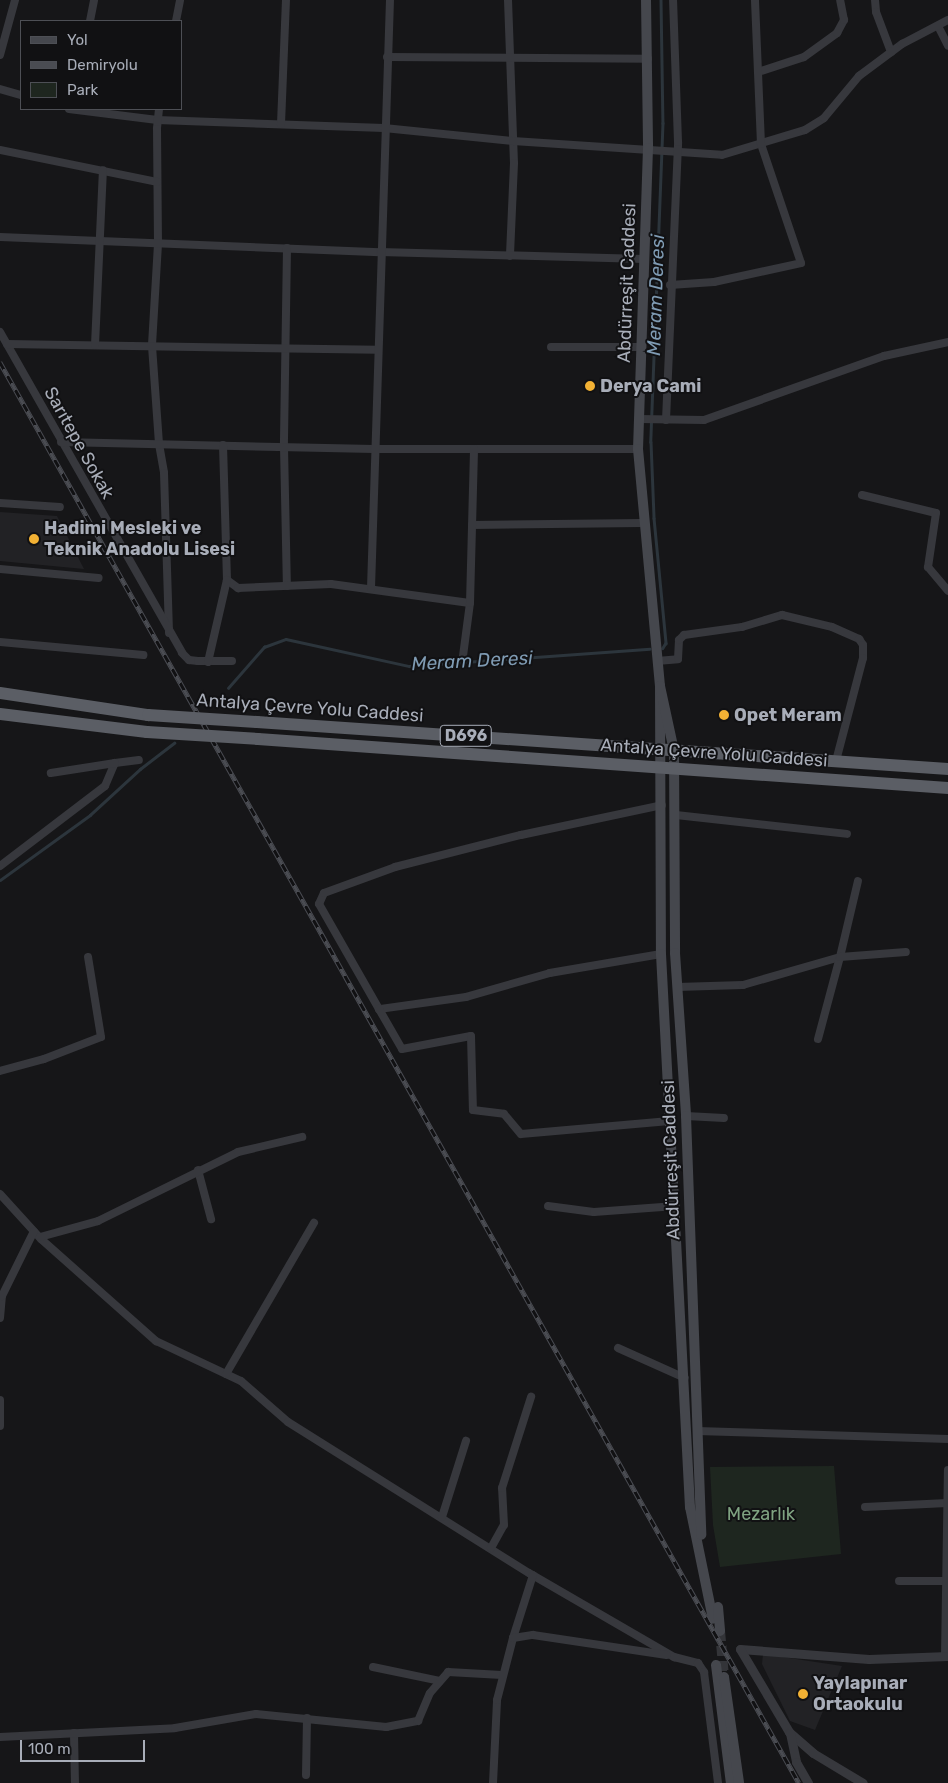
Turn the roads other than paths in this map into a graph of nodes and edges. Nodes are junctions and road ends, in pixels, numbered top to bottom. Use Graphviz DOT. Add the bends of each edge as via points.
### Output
graph roads {
  1 [pos="14,0"];
  2 [pos="94,0"];
  3 [pos="180,0"];
  4 [pos="286,0"];
  5 [pos="390,0"];
  6 [pos="508,0"];
  7 [pos="646,0"];
  8 [pos="673,0"];
  9 [pos="755,0"];
  10 [pos="840,0"];
  11 [pos="875,0"];
  12 [pos="90,20"];
  13 [pos="176,20"];
  14 [pos="948,20"];
  15 [pos="938,26"];
  16 [pos="948,46"];
  17 [pos="891,52"];
  18 [pos="0,55"];
  19 [pos="387,57"];
  20 [pos="648,59"];
  21 [pos="511,60"];
  22 [pos="758,72"];
  23 [pos="0,89"];
  24 [pos="20,95"];
  25 [pos="79,110"];
  26 [pos="159,110"];
  27 [pos="157,120"];
  28 [pos="281,124"];
  29 [pos="384,128"];
  30 [pos="514,141"];
  31 [pos="761,144"];
  32 [pos="651,148"];
  33 [pos="0,150"];
  34 [pos="677,151"];
  35 [pos="103,170"];
  36 [pos="157,182"];
  37 [pos="0,237"];
  38 [pos="98,239"];
  39 [pos="158,244"];
  40 [pos="287,248"];
  41 [pos="380,252"];
  42 [pos="510,256"];
  43 [pos="644,259"];
  44 [pos="670,285"];
  45 [pos="0,332"];
  46 [pos="948,342"];
  47 [pos="7,344"];
  48 [pos="96,345"];
  49 [pos="152,346"];
  50 [pos="551,347"];
  51 [pos="642,347"];
  52 [pos="286,348"];
  53 [pos="377,350"];
  54 [pos="642,419"];
  55 [pos="662,420"];
  56 [pos="61,442"];
  57 [pos="159,444"];
  58 [pos="223,445"];
  59 [pos="284,447"];
  60 [pos="374,449"];
  61 [pos="474,449"];
  62 [pos="638,449"];
  63 [pos="862,495"];
  64 [pos="0,504"];
  65 [pos="60,508"];
  66 [pos="642,523"];
  67 [pos="472,525"];
  68 [pos="0,569"];
  69 [pos="99,578"];
  70 [pos="227,580"];
  71 [pos="287,586"];
  72 [pos="371,588"];
  73 [pos="948,591"];
  74 [pos="470,603"];
  75 [pos="169,633"];
  76 [pos="0,642"];
  77 [pos="143,655"];
  78 [pos="463,656"];
  79 [pos="232,661"];
  80 [pos="657,661"];
  81 [pos="208,662"];
  82 [pos="660,686"];
  83 [pos="0,693"];
  84 [pos="0,714"];
  85 [pos="660,750"];
  86 [pos="674,751"];
  87 [pos="138,760"];
  88 [pos="836,762"];
  89 [pos="115,763"];
  90 [pos="661,767"];
  91 [pos="675,767"];
  92 [pos="948,769"];
  93 [pos="51,773"];
  94 [pos="948,788"];
  95 [pos="662,806"];
  96 [pos="676,815"];
  97 [pos="846,834"];
  98 [pos="0,866"];
  99 [pos="858,881"];
  100 [pos="906,952"];
  101 [pos="661,954"];
  102 [pos="88,956"];
  103 [pos="840,957"];
  104 [pos="677,987"];
  105 [pos="379,1008"];
  106 [pos="818,1039"];
  107 [pos="0,1071"];
  108 [pos="686,1116"];
  109 [pos="724,1118"];
  110 [pos="669,1121"];
  111 [pos="302,1136"];
  112 [pos="198,1170"];
  113 [pos="0,1194"];
  114 [pos="548,1206"];
  115 [pos="676,1206"];
  116 [pos="211,1219"];
  117 [pos="314,1223"];
  118 [pos="34,1231"];
  119 [pos="40,1237"];
  120 [pos="0,1318"];
  121 [pos="618,1348"];
  122 [pos="226,1374"];
  123 [pos="685,1378"];
  124 [pos="531,1397"];
  125 [pos="0,1400"];
  126 [pos="0,1426"];
  127 [pos="697,1431"];
  128 [pos="948,1439"];
  129 [pos="466,1441"];
  130 [pos="948,1470"];
  131 [pos="947,1503"];
  132 [pos="865,1507"];
  133 [pos="442,1517"];
  134 [pos="491,1548"];
  135 [pos="533,1575"];
  136 [pos="946,1581"];
  137 [pos="899,1582"];
  138 [pos="713,1619"];
  139 [pos="720,1631"];
  140 [pos="513,1638"];
  141 [pos="946,1656"];
  142 [pos="674,1657"];
  143 [pos="716,1665"];
  144 [pos="373,1667"];
  145 [pos="502,1675"];
  146 [pos="724,1677"];
  147 [pos="440,1681"];
  148 [pos="307,1718"];
  149 [pos="74,1732"];
  150 [pos="790,1733"];
  151 [pos="0,1737"];
  152 [pos="306,1775"];
  153 [pos="75,1783"];
  154 [pos="493,1783"];
  155 [pos="718,1783"];
  156 [pos="731,1783"];
  157 [pos="739,1783"];
  158 [pos="808,1783"];
  159 [pos="863,1783"];
  1 -- 18 [label="street"];
  2 -- 12 [label="street"];
  3 -- 13 [label="street"];
  4 -- 28 [label="street"];
  5 -- 19 [label="street"];
  6 -- 21 [label="street"];
  7 -- 20 [label="main road, Abdürreşit Caddesi"];
  8 -- 34 [label="street"];
  9 -- 22 [label="street"];
  10 -- 22 [label="street" via="844,20 838,33 804,56"];
  11 -- 17 [label="street"];
  14 -- 15 [label="street"];
  15 -- 16 [label="street"];
  15 -- 17 [label="street"];
  17 -- 31 [label="street" via="859,76 824,118 805,130"];
  19 -- 21 [label="street"];
  19 -- 29 [label="street"];
  20 -- 21 [label="street"];
  20 -- 32 [label="main road, Abdürreşit Caddesi"];
  21 -- 30 [label="street"];
  22 -- 31 [label="street"];
  23 -- 24 [label="street"];
  25 -- 27 [label="street"];
  26 -- 27 [label="street"];
  27 -- 28 [label="street"];
  27 -- 36 [label="street"];
  28 -- 29 [label="street"];
  29 -- 30 [label="street"];
  29 -- 41 [label="street"];
  30 -- 32 [label="street"];
  30 -- 42 [label="street"];
  31 -- 34 [label="street" via="722,155"];
  31 -- 44 [label="street" via="801,263 714,282"];
  32 -- 34 [label="street"];
  32 -- 43 [label="main road, Abdürreşit Caddesi"];
  33 -- 35 [label="street"];
  34 -- 44 [label="street"];
  35 -- 36 [label="street"];
  35 -- 38 [label="street"];
  36 -- 39 [label="street"];
  37 -- 38 [label="street"];
  38 -- 39 [label="street"];
  38 -- 48 [label="street"];
  39 -- 40 [label="street"];
  39 -- 49 [label="street"];
  40 -- 41 [label="street"];
  40 -- 52 [label="street"];
  41 -- 42 [label="street"];
  41 -- 53 [label="street"];
  42 -- 43 [label="street"];
  43 -- 51 [label="main road, Abdürreşit Caddesi"];
  44 -- 55 [label="street"];
  45 -- 47 [label="street, Sarıtepe Sokak"];
  46 -- 55 [label="street" via="884,356 704,420"];
  47 -- 48 [label="street"];
  47 -- 56 [label="street, Sarıtepe Sokak"];
  48 -- 49 [label="street"];
  49 -- 52 [label="street"];
  49 -- 57 [label="street"];
  50 -- 51 [label="street"];
  51 -- 54 [label="main road, Abdürreşit Caddesi"];
  52 -- 53 [label="street"];
  52 -- 59 [label="street"];
  53 -- 60 [label="street"];
  54 -- 55 [label="street"];
  54 -- 62 [label="main road, Abdürreşit Caddesi"];
  56 -- 57 [label="street"];
  56 -- 75 [label="street, Sarıtepe Sokak"];
  57 -- 58 [label="street"];
  57 -- 75 [label="street" via="164,473"];
  58 -- 59 [label="street"];
  58 -- 70 [label="street"];
  59 -- 60 [label="street"];
  59 -- 71 [label="street"];
  60 -- 61 [label="street"];
  60 -- 72 [label="street"];
  61 -- 62 [label="street"];
  61 -- 67 [label="street"];
  62 -- 66 [label="main road, Abdürreşit Caddesi"];
  63 -- 73 [label="street" via="936,513 928,567"];
  64 -- 65 [label="street"];
  66 -- 67 [label="street"];
  66 -- 80 [label="main road, Abdürreşit Caddesi"];
  67 -- 74 [label="street"];
  68 -- 69 [label="street"];
  70 -- 71 [label="street" via="238,588"];
  70 -- 81 [label="street"];
  71 -- 72 [label="street" via="331,584"];
  72 -- 74 [label="street"];
  74 -- 78 [label="street"];
  75 -- 81 [label="street, Sarıtepe Sokak" via="189,660"];
  76 -- 77 [label="street"];
  79 -- 81 [label="street, Sarıtepe Sokak"];
  80 -- 82 [label="main road, Abdürreşit Caddesi"];
  80 -- 88 [label="street" via="678,659 679,640 684,635 742,627 782,615 832,627 859,639 863,645 863,658"];
  82 -- 85 [label="main road, Abdürreşit Caddesi"];
  82 -- 86 [label="main road, Abdürreşit Caddesi"];
  83 -- 85 [label="highway, Antalya Çevre Yolu Caddesi / D696, bridge" via="148,715"];
  84 -- 90 [label="highway, Antalya Çevre Yolu Caddesi / D696, bridge" via="148,732"];
  85 -- 86 [label="highway, Antalya Çevre Yolu Caddesi / D696"];
  85 -- 90 [label="main road, Abdürreşit Caddesi"];
  86 -- 88 [label="highway, Antalya Çevre Yolu Caddesi / D696"];
  86 -- 91 [label="main road, Abdürreşit Caddesi"];
  87 -- 89 [label="street"];
  88 -- 92 [label="highway, Antalya Çevre Yolu Caddesi / D696"];
  89 -- 93 [label="street"];
  89 -- 98 [label="street" via="105,786"];
  90 -- 91 [label="highway, Antalya Çevre Yolu Caddesi / D696"];
  90 -- 95 [label="main road, Abdürreşit Caddesi"];
  91 -- 94 [label="highway, Antalya Çevre Yolu Caddesi / D696"];
  91 -- 96 [label="main road, Abdürreşit Caddesi"];
  95 -- 101 [label="main road, Abdürreşit Caddesi"];
  95 -- 105 [label="street" via="503,839 395,867 324,892 318,904"];
  96 -- 97 [label="street"];
  96 -- 104 [label="main road, Abdürreşit Caddesi"];
  99 -- 103 [label="street"];
  100 -- 103 [label="street"];
  101 -- 105 [label="street" via="550,973 466,997"];
  101 -- 110 [label="main road, Abdürreşit Caddesi"];
  102 -- 107 [label="street" via="101,1037 44,1059"];
  103 -- 104 [label="street" via="743,985"];
  103 -- 106 [label="street"];
  104 -- 108 [label="main road, Abdürreşit Caddesi"];
  105 -- 110 [label="street" via="402,1049 471,1036 473,1110 504,1114 521,1134"];
  108 -- 109 [label="street"];
  108 -- 127 [label="main road, Abdürreşit Caddesi"];
  110 -- 115 [label="main road, Abdürreşit Caddesi"];
  111 -- 112 [label="street" via="264,1144"];
  112 -- 116 [label="street"];
  112 -- 119 [label="street" via="98,1221"];
  113 -- 118 [label="street"];
  114 -- 115 [label="street" via="594,1212"];
  115 -- 123 [label="main road, Abdürreşit Caddesi"];
  117 -- 122 [label="street"];
  118 -- 119 [label="street"];
  118 -- 120 [label="street" via="2,1296"];
  119 -- 122 [label="street" via="156,1341"];
  121 -- 123 [label="street"];
  122 -- 133 [label="street" via="241,1381 288,1422"];
  123 -- 138 [label="main road, Abdürreşit Caddesi" via="691,1518"];
  124 -- 134 [label="street" via="502,1488 504,1524"];
  125 -- 126 [label="street"];
  127 -- 128 [label="street"];
  127 -- 139 [label="main road, Abdürreşit Caddesi" via="698,1519 718,1600"];
  129 -- 133 [label="street"];
  130 -- 131 [label="street"];
  131 -- 132 [label="street"];
  131 -- 136 [label="street"];
  133 -- 134 [label="street"];
  134 -- 135 [label="street"];
  135 -- 140 [label="street"];
  135 -- 142 [label="street"];
  136 -- 137 [label="street"];
  136 -- 141 [label="street"];
  140 -- 142 [label="street" via="551,1637"];
  140 -- 145 [label="street"];
  141 -- 150 [label="street" via="869,1659 740,1648"];
  142 -- 155 [label="street" via="698,1663 704,1672"];
  143 -- 156 [label="main road"];
  144 -- 147 [label="street"];
  145 -- 147 [label="street" via="448,1672"];
  145 -- 154 [label="street" via="497,1700"];
  146 -- 157 [label="main road"];
  147 -- 148 [label="street" via="430,1693 418,1721 386,1727"];
  148 -- 149 [label="street" via="256,1714 175,1728"];
  148 -- 152 [label="street"];
  149 -- 151 [label="street"];
  149 -- 153 [label="street"];
  150 -- 158 [label="street" via="796,1762"];
  150 -- 159 [label="street" via="813,1753"];
}
